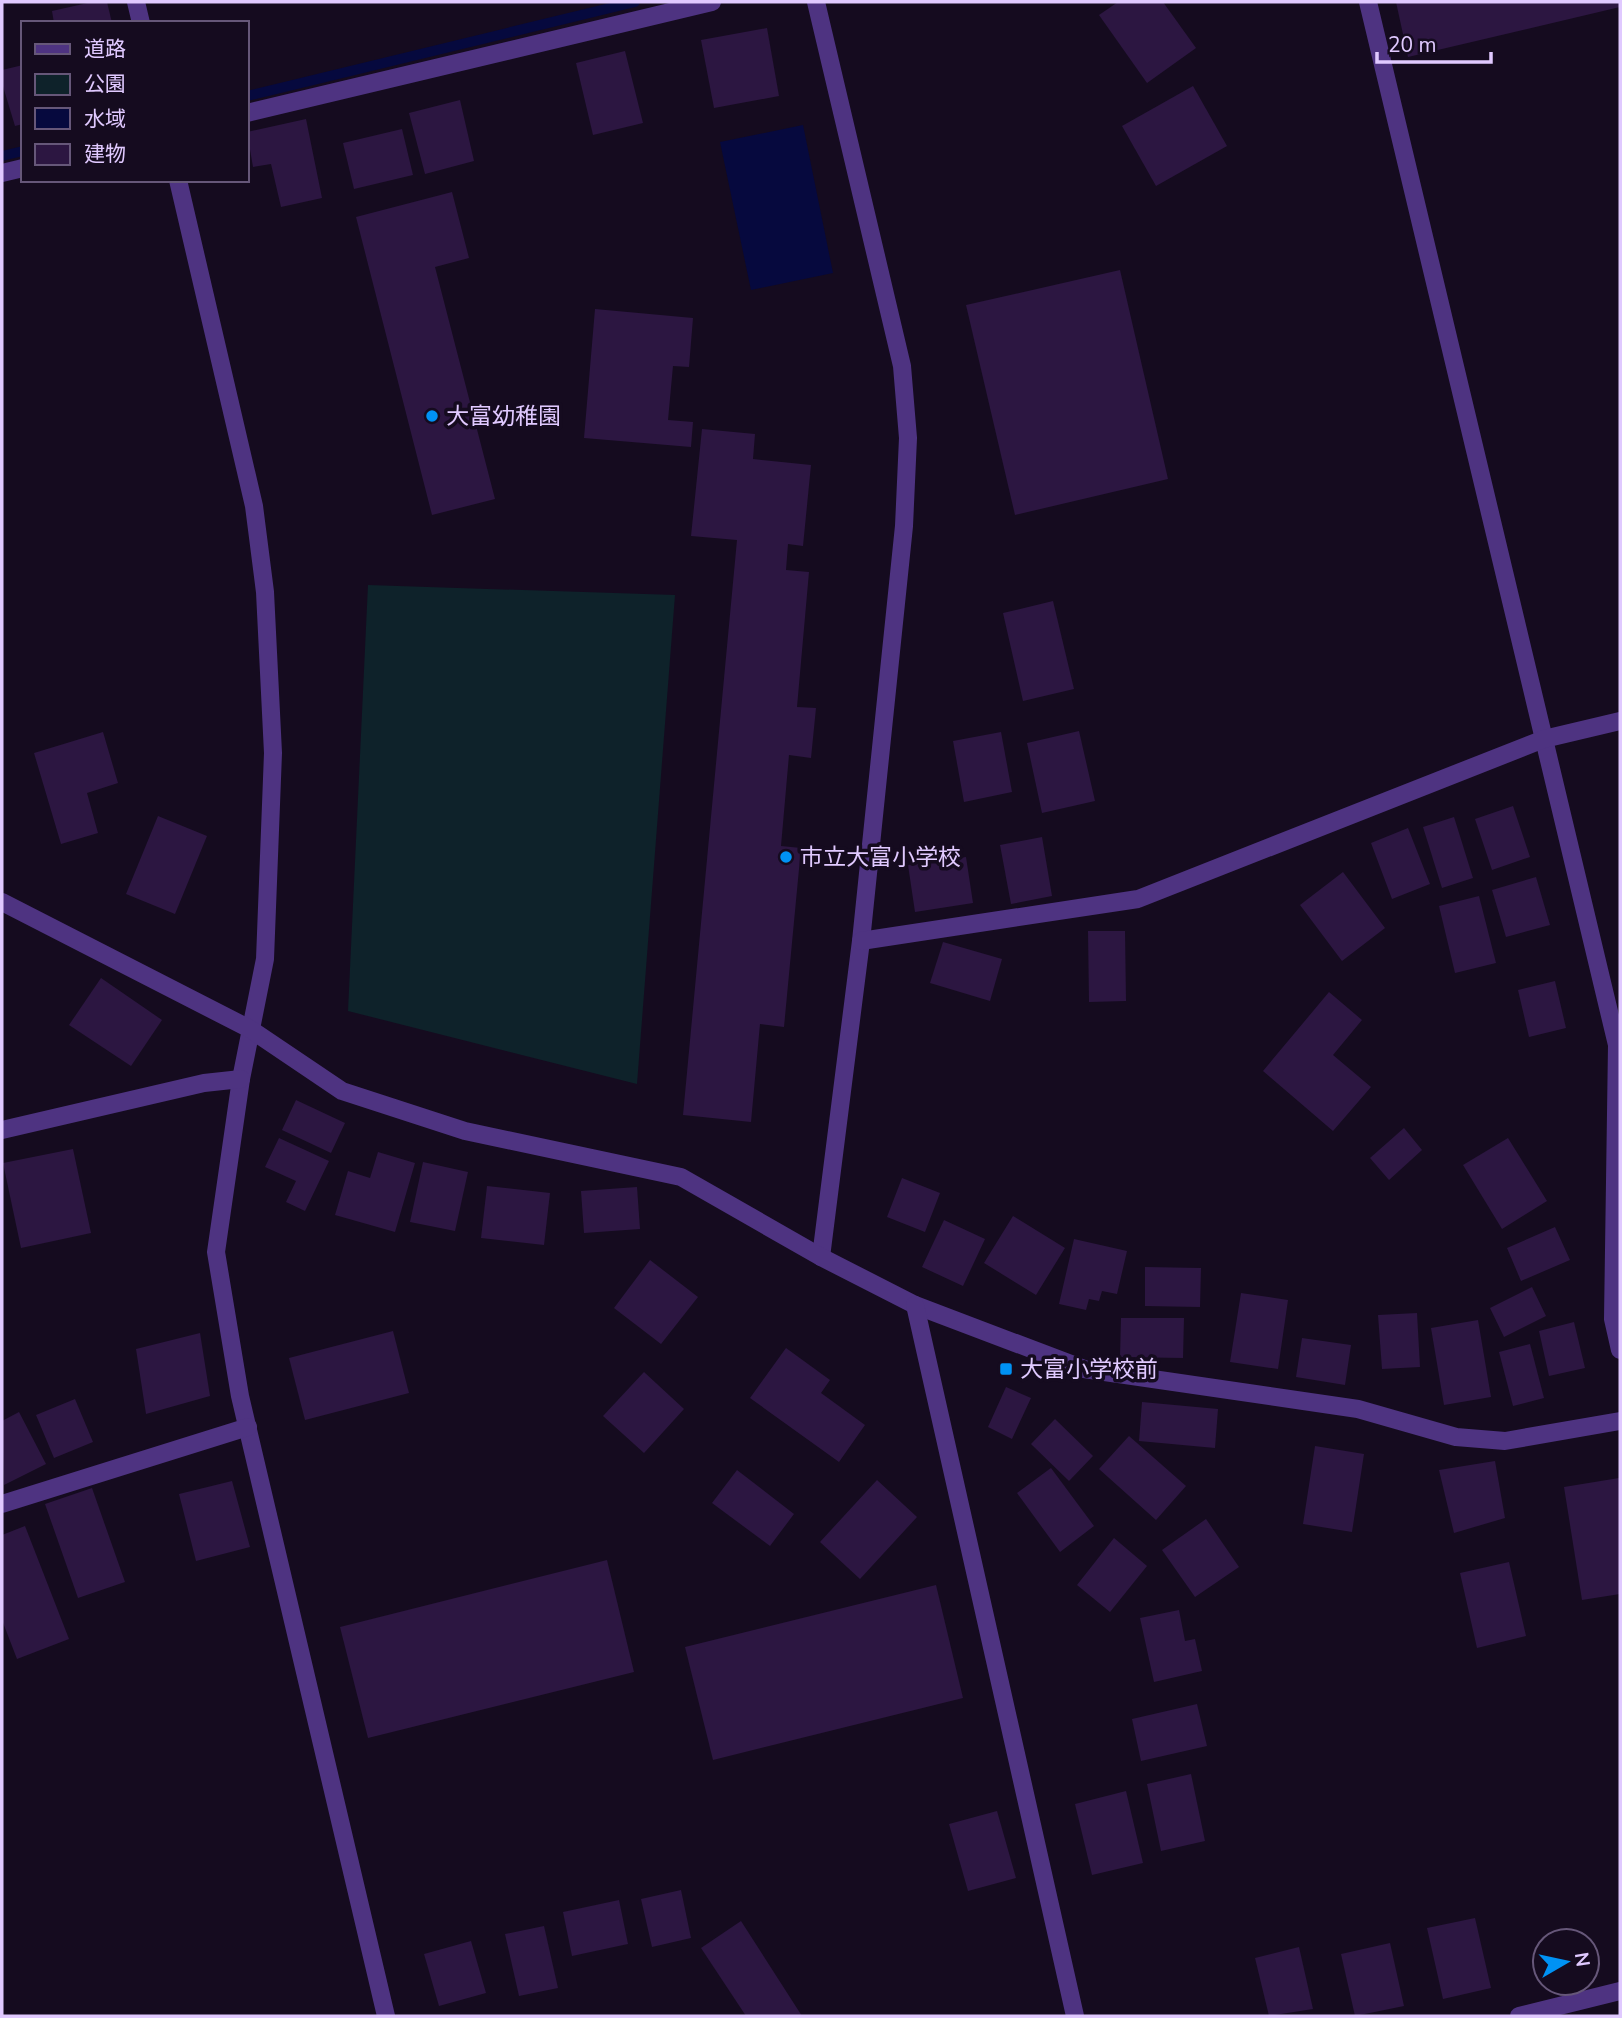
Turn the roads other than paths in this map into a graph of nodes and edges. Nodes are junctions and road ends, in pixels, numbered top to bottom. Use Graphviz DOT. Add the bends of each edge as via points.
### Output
graph roads {
  1 [pos="136,2"];
  2 [pos="712,2"];
  3 [pos="816,2"];
  4 [pos="1368,2"];
  5 [pos="141,21"];
  6 [pos="248,113"];
  7 [pos="21,168"];
  8 [pos="2,173"];
  9 [pos="178,182"];
  10 [pos="1620,721"];
  11 [pos="1544,739"];
  12 [pos="2,902"];
  13 [pos="862,941"];
  14 [pos="250,1029"];
  15 [pos="241,1079"];
  16 [pos="2,1130"];
  17 [pos="821,1258"];
  18 [pos="915,1305"];
  19 [pos="1620,1349"];
  20 [pos="1620,1421"];
  21 [pos="248,1427"];
  22 [pos="2,1504"];
  23 [pos="1620,1992"];
  24 [pos="386,2016"];
  25 [pos="1075,2016"];
  26 [pos="1519,2016"];
  1 -- 5 [label="street"];
  2 -- 6 [label="street"];
  3 -- 13 [label="street" via="902,366 908,439 904,526"];
  4 -- 11 [label="street"];
  7 -- 8 [label="street"];
  9 -- 14 [label="street" via="254,506 265,592 272,781 265,959"];
  10 -- 11 [label="street"];
  11 -- 13 [label="street" via="1138,899"];
  11 -- 19 [label="street" via="1617,1045 1613,1319"];
  12 -- 14 [label="street"];
  13 -- 17 [label="street"];
  14 -- 15 [label="street"];
  14 -- 17 [label="street" via="342,1091 465,1131 681,1177"];
  15 -- 16 [label="street" via="204,1083"];
  15 -- 21 [label="street" via="216,1252"];
  17 -- 18 [label="street"];
  18 -- 20 [label="street" via="1084,1369 1358,1409 1457,1437 1506,1441"];
  18 -- 25 [label="street"];
  21 -- 22 [label="street"];
  21 -- 24 [label="street"];
  23 -- 26 [label="street"];
}
